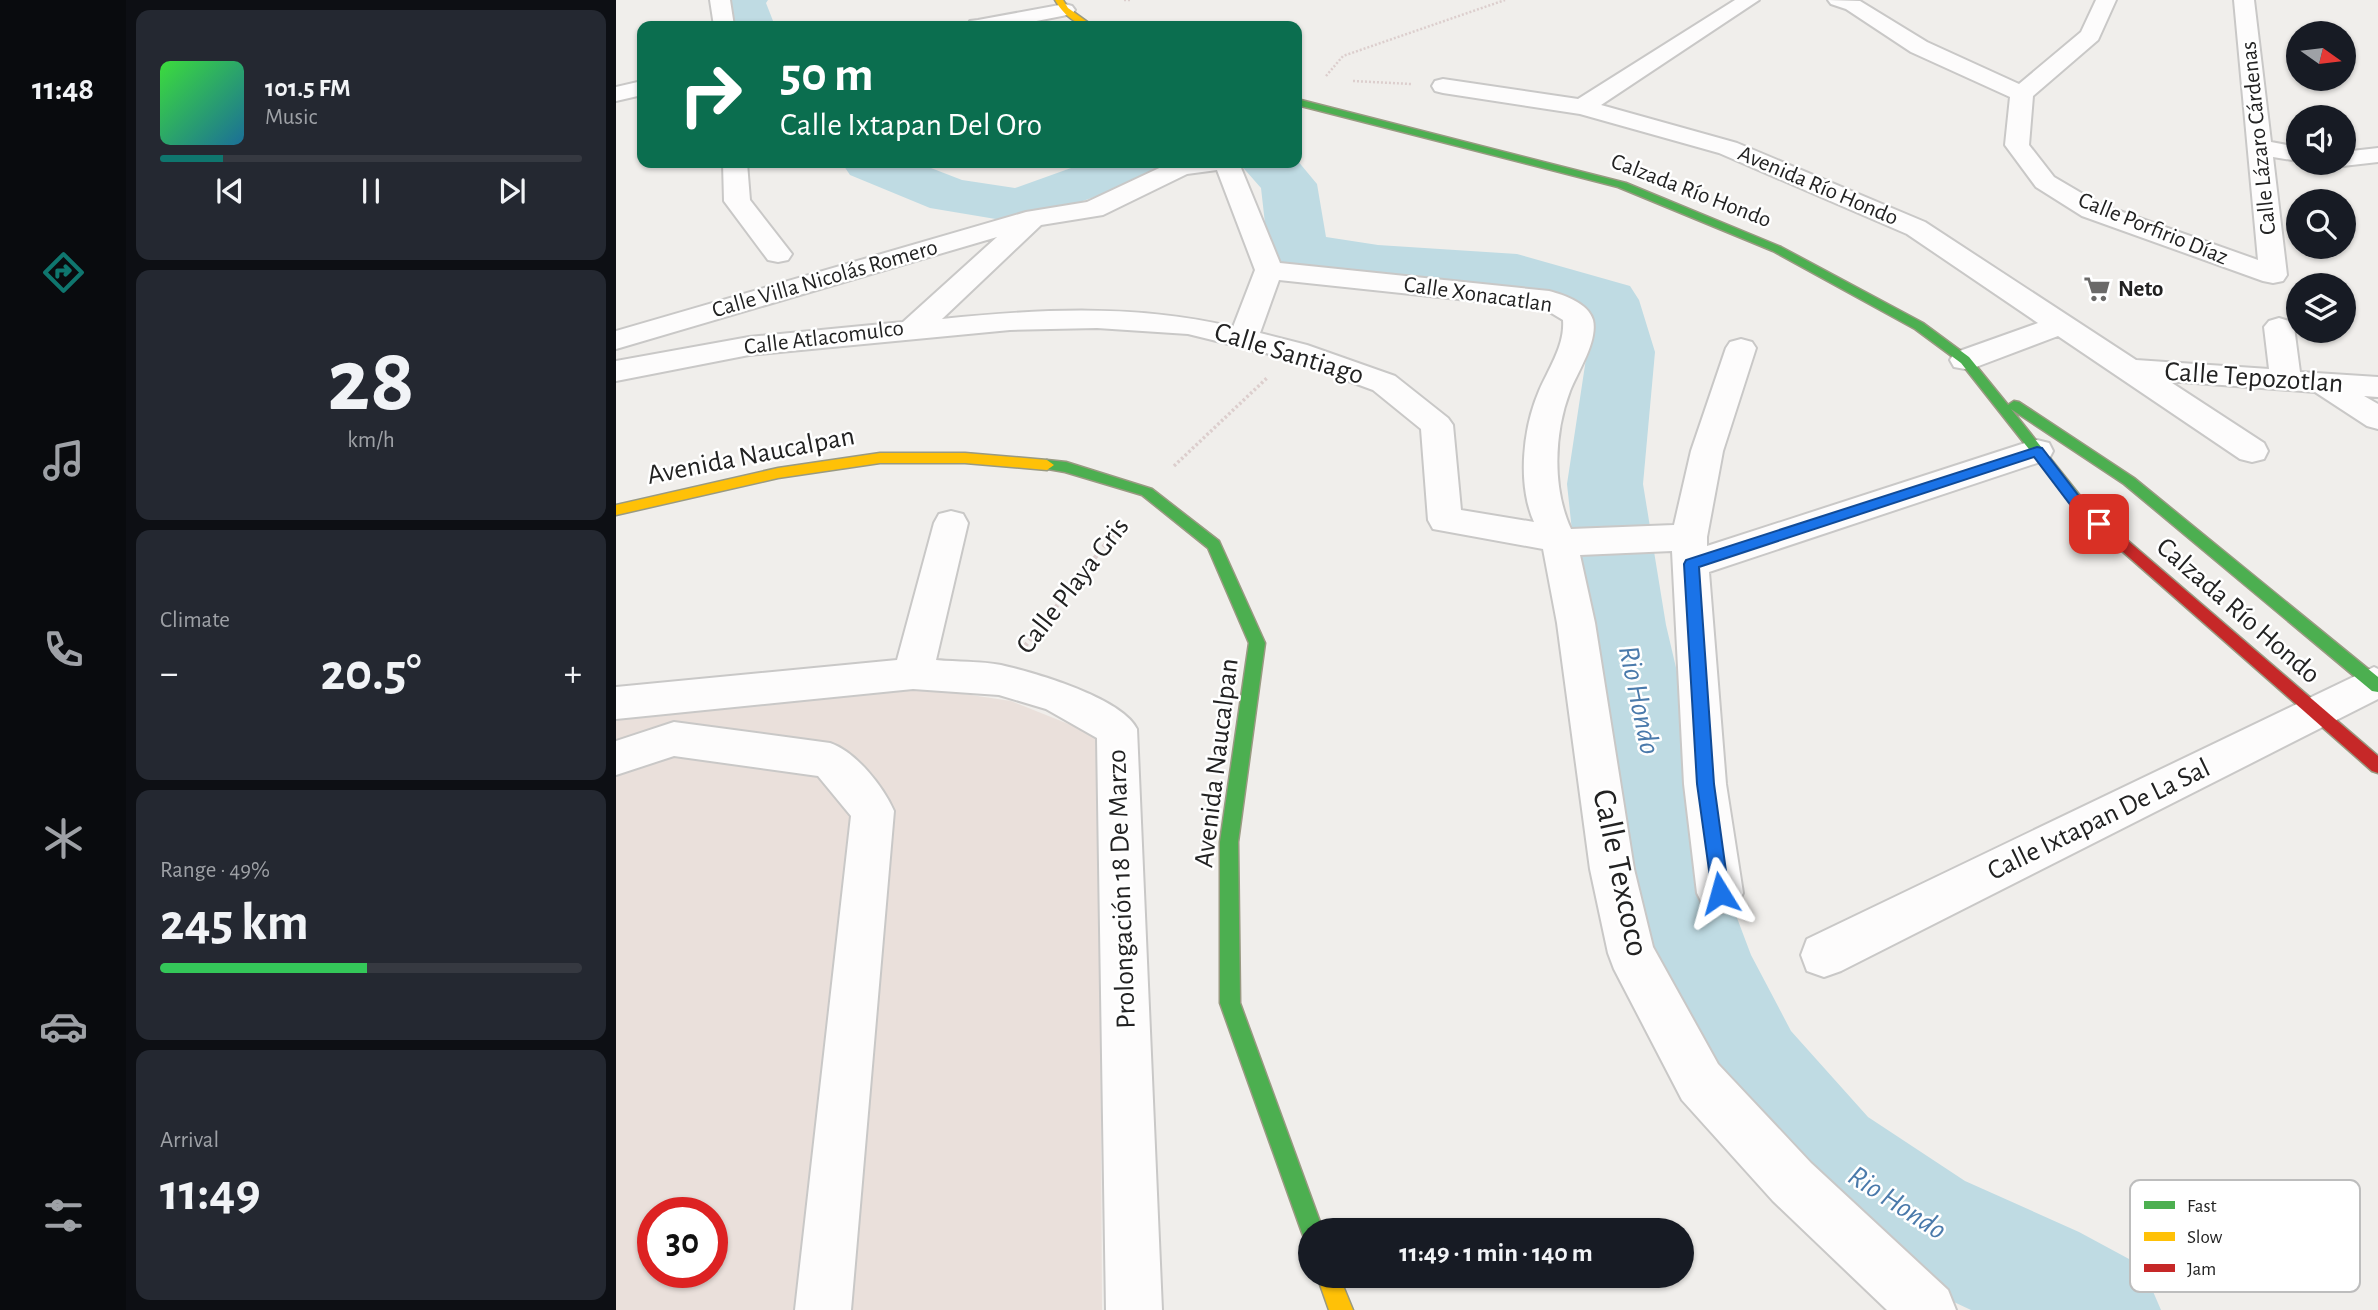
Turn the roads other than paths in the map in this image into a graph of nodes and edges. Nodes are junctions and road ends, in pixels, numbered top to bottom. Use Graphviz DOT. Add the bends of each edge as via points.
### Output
graph roads {
  1 [pos="720,0"];
  2 [pos="1749,0"];
  3 [pos="2106,0"];
  4 [pos="2244,0"];
  5 [pos="1851,2"];
  6 [pos="1062,5"];
  7 [pos="1032,8"];
  8 [pos="723,21"];
  9 [pos="993,21"];
  10 [pos="1083,21"];
  11 [pos="1443,86"];
  12 [pos="637,90"];
  13 [pos="616,94"];
  14 [pos="2022,94"];
  15 [pos="1302,103"];
  16 [pos="1581,107"];
  17 [pos="2261,148"];
  18 [pos="2286,152"];
  19 [pos="2378,155"];
  20 [pos="2356,158"];
  21 [pos="735,168"];
  22 [pos="1177,168"];
  23 [pos="1229,168"];
  24 [pos="1035,218"];
  25 [pos="778,254"];
  26 [pos="1269,270"];
  27 [pos="2273,275"];
  28 [pos="2062,324"];
  29 [pos="2279,327"];
  30 [pos="911,331"];
  31 [pos="1243,338"];
  32 [pos="616,340"];
  33 [pos="1741,348"];
  34 [pos="1965,360"];
  35 [pos="2130,369"];
  36 [pos="616,371"];
  37 [pos="2286,380"];
  38 [pos="2322,383"];
  39 [pos="2378,387"];
  40 [pos="1992,390"];
  41 [pos="2378,419"];
  42 [pos="2037,451"];
  43 [pos="2252,451"];
  44 [pos="616,510"];
  45 [pos="951,523"];
  46 [pos="1570,542"];
  47 [pos="1690,550"];
  48 [pos="913,674"];
  49 [pos="2376,685"];
  50 [pos="616,703"];
  51 [pos="2315,714"];
  52 [pos="616,758"];
  53 [pos="2378,766"];
  54 [pos="1720,893"];
  55 [pos="1824,955"];
  56 [pos="1308,1218"];
  57 [pos="1333,1288"];
  58 [pos="823,1310"];
  59 [pos="1134,1310"];
  60 [pos="1341,1310"];
  61 [pos="1928,1310"];
  1 -- 8 [label="street"];
  2 -- 16 [label="street"];
  3 -- 14 [label="street" via="2090,36"];
  4 -- 17 [label="street, Calle Lázaro Cárdenas"];
  5 -- 14 [label="street" via="1920,47"];
  6 -- 7 [label="street"];
  6 -- 10 [label="main road"];
  7 -- 9 [label="street"];
  11 -- 16 [label="street, Avenida Río Hondo"];
  12 -- 13 [label="street"];
  14 -- 27 [label="street, Calle Porfirio Díaz" via="2017,145 2045,182 2091,210"];
  15 -- 34 [label="main road, Calzada Río Hondo" via="1622,185 1777,249 1919,327"];
  16 -- 28 [label="street, Avenida Río Hondo" via="1728,148 1916,228"];
  17 -- 18 [label="street"];
  17 -- 27 [label="street, Calle Lázaro Cárdenas"];
  19 -- 20 [label="street"];
  21 -- 25 [label="street" via="737,201"];
  22 -- 24 [label="street" via="1094,208"];
  23 -- 26 [label="street"];
  24 -- 30 [label="street, Calle Atlacomulco"];
  24 -- 32 [label="street, Calle Villa Nicolás Romero"];
  26 -- 31 [label="street"];
  26 -- 46 [label="street, Calle Xonacatlan" via="1549,300 1567,308 1578,318 1579,334 1553,395 1541,463 1544,507"];
  28 -- 34 [label="street"];
  28 -- 35 [label="street, Avenida Río Hondo"];
  29 -- 37 [label="street"];
  30 -- 31 [label="street, Calle Santiago" via="1010,321 1097,319 1188,325"];
  30 -- 36 [label="street, Calle Atlacomulco" via="749,346"];
  31 -- 46 [label="street, Calle Santiago" via="1296,351 1384,383 1437,425 1445,520"];
  33 -- 47 [label="street" via="1707,452"];
  34 -- 40 [label="main road, Calzada Río Hondo"];
  35 -- 37 [label="street, Calle Tepozotlan"];
  35 -- 43 [label="street, Avenida Río Hondo"];
  37 -- 38 [label="street, Calle Tepozotlan"];
  38 -- 39 [label="street, Calle Tepozotlan"];
  38 -- 41 [label="street"];
  40 -- 42 [label="main road, Calzada Río Hondo"];
  40 -- 49 [label="main road, Calzada Río Hondo" via="2129,481"];
  42 -- 47 [label="street, Calle Santiago"];
  42 -- 51 [label="main road, Calzada Río Hondo" via="2080,507"];
  44 -- 56 [label="main road, Avenida Naucalpan" via="779,473 880,458 965,457 1066,467 1147,492 1214,545 1257,643 1229,842 1230,1003"];
  45 -- 48 [label="street"];
  46 -- 47 [label="street, Calle Santiago" via="1646,538"];
  46 -- 61 [label="street, Calle Texcoco" via="1577,624 1612,869 1632,953 1700,1082 1792,1182"];
  47 -- 54 [label="street" via="1705,784"];
  48 -- 50 [label="street, Prolongación 18 De Marzo"];
  48 -- 59 [label="street, Prolongación 18 De Marzo" via="999,680 1058,697 1117,729"];
  49 -- 51 [label="street, Calle Ixtapan De La Sal"];
  51 -- 53 [label="main road, Calzada Río Hondo"];
  51 -- 55 [label="street, Calle Ixtapan De La Sal"];
  52 -- 58 [label="street" via="674,739 831,760 873,811"];
  57 -- 60 [label="main road"];
}
